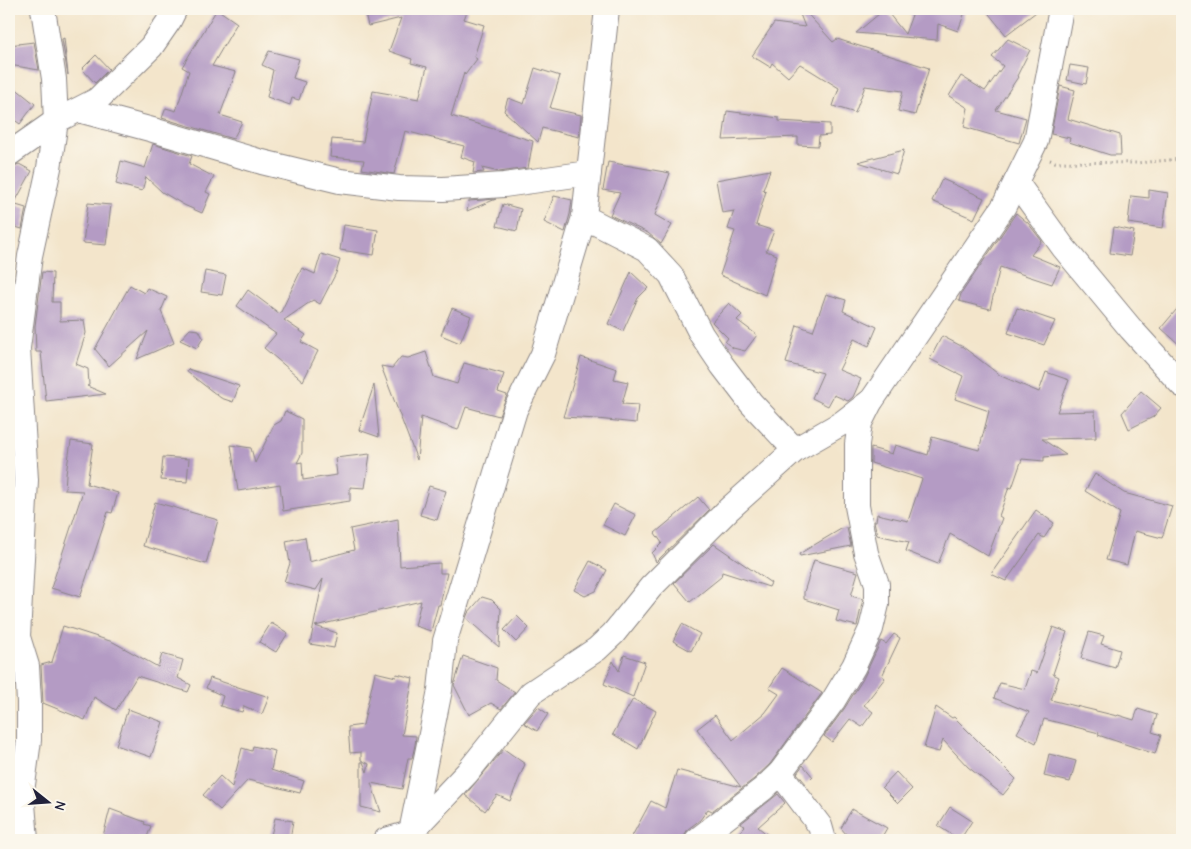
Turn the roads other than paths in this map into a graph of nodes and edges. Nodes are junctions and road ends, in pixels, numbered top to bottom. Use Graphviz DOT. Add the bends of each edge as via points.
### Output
graph roads {
  1 [pos="44,9"];
  2 [pos="175,9"];
  3 [pos="607,9"];
  4 [pos="1061,9"];
  5 [pos="78,110"];
  6 [pos="56,121"];
  7 [pos="9,154"];
  8 [pos="589,173"];
  9 [pos="1016,182"];
  10 [pos="584,217"];
  11 [pos="1182,385"];
  12 [pos="872,400"];
  13 [pos="795,450"];
  14 [pos="15,565"];
  15 [pos="780,773"];
  16 [pos="410,837"];
  17 [pos="26,840"];
  18 [pos="386,840"];
  19 [pos="697,840"];
  20 [pos="824,840"];
  1 -- 6 [label="street"];
  2 -- 5 [label="street" via="151,47 97,100"];
  3 -- 8 [label="street"];
  4 -- 9 [label="street" via="1036,141"];
  5 -- 6 [label="street"];
  5 -- 8 [label="street" via="340,182 443,189 504,185"];
  6 -- 7 [label="street"];
  6 -- 14 [label="street" via="30,256 18,348 26,480"];
  8 -- 10 [label="street"];
  9 -- 11 [label="street" via="1131,329"];
  9 -- 12 [label="street" via="1004,206"];
  10 -- 13 [label="street" via="647,249 671,275 701,334 722,365 751,403"];
  10 -- 16 [label="street" via="543,354 515,410 445,640 440,690"];
  12 -- 13 [label="street" via="842,423"];
  12 -- 15 [label="street" via="860,422 857,506 866,553 877,584 877,604 854,666 833,701"];
  13 -- 16 [label="street" via="650,587 597,649 531,693"];
  14 -- 17 [label="street" via="18,637 27,666 29,702 22,792"];
  15 -- 19 [label="street"];
  15 -- 20 [label="street" via="820,826"];
  16 -- 18 [label="street"];
}
